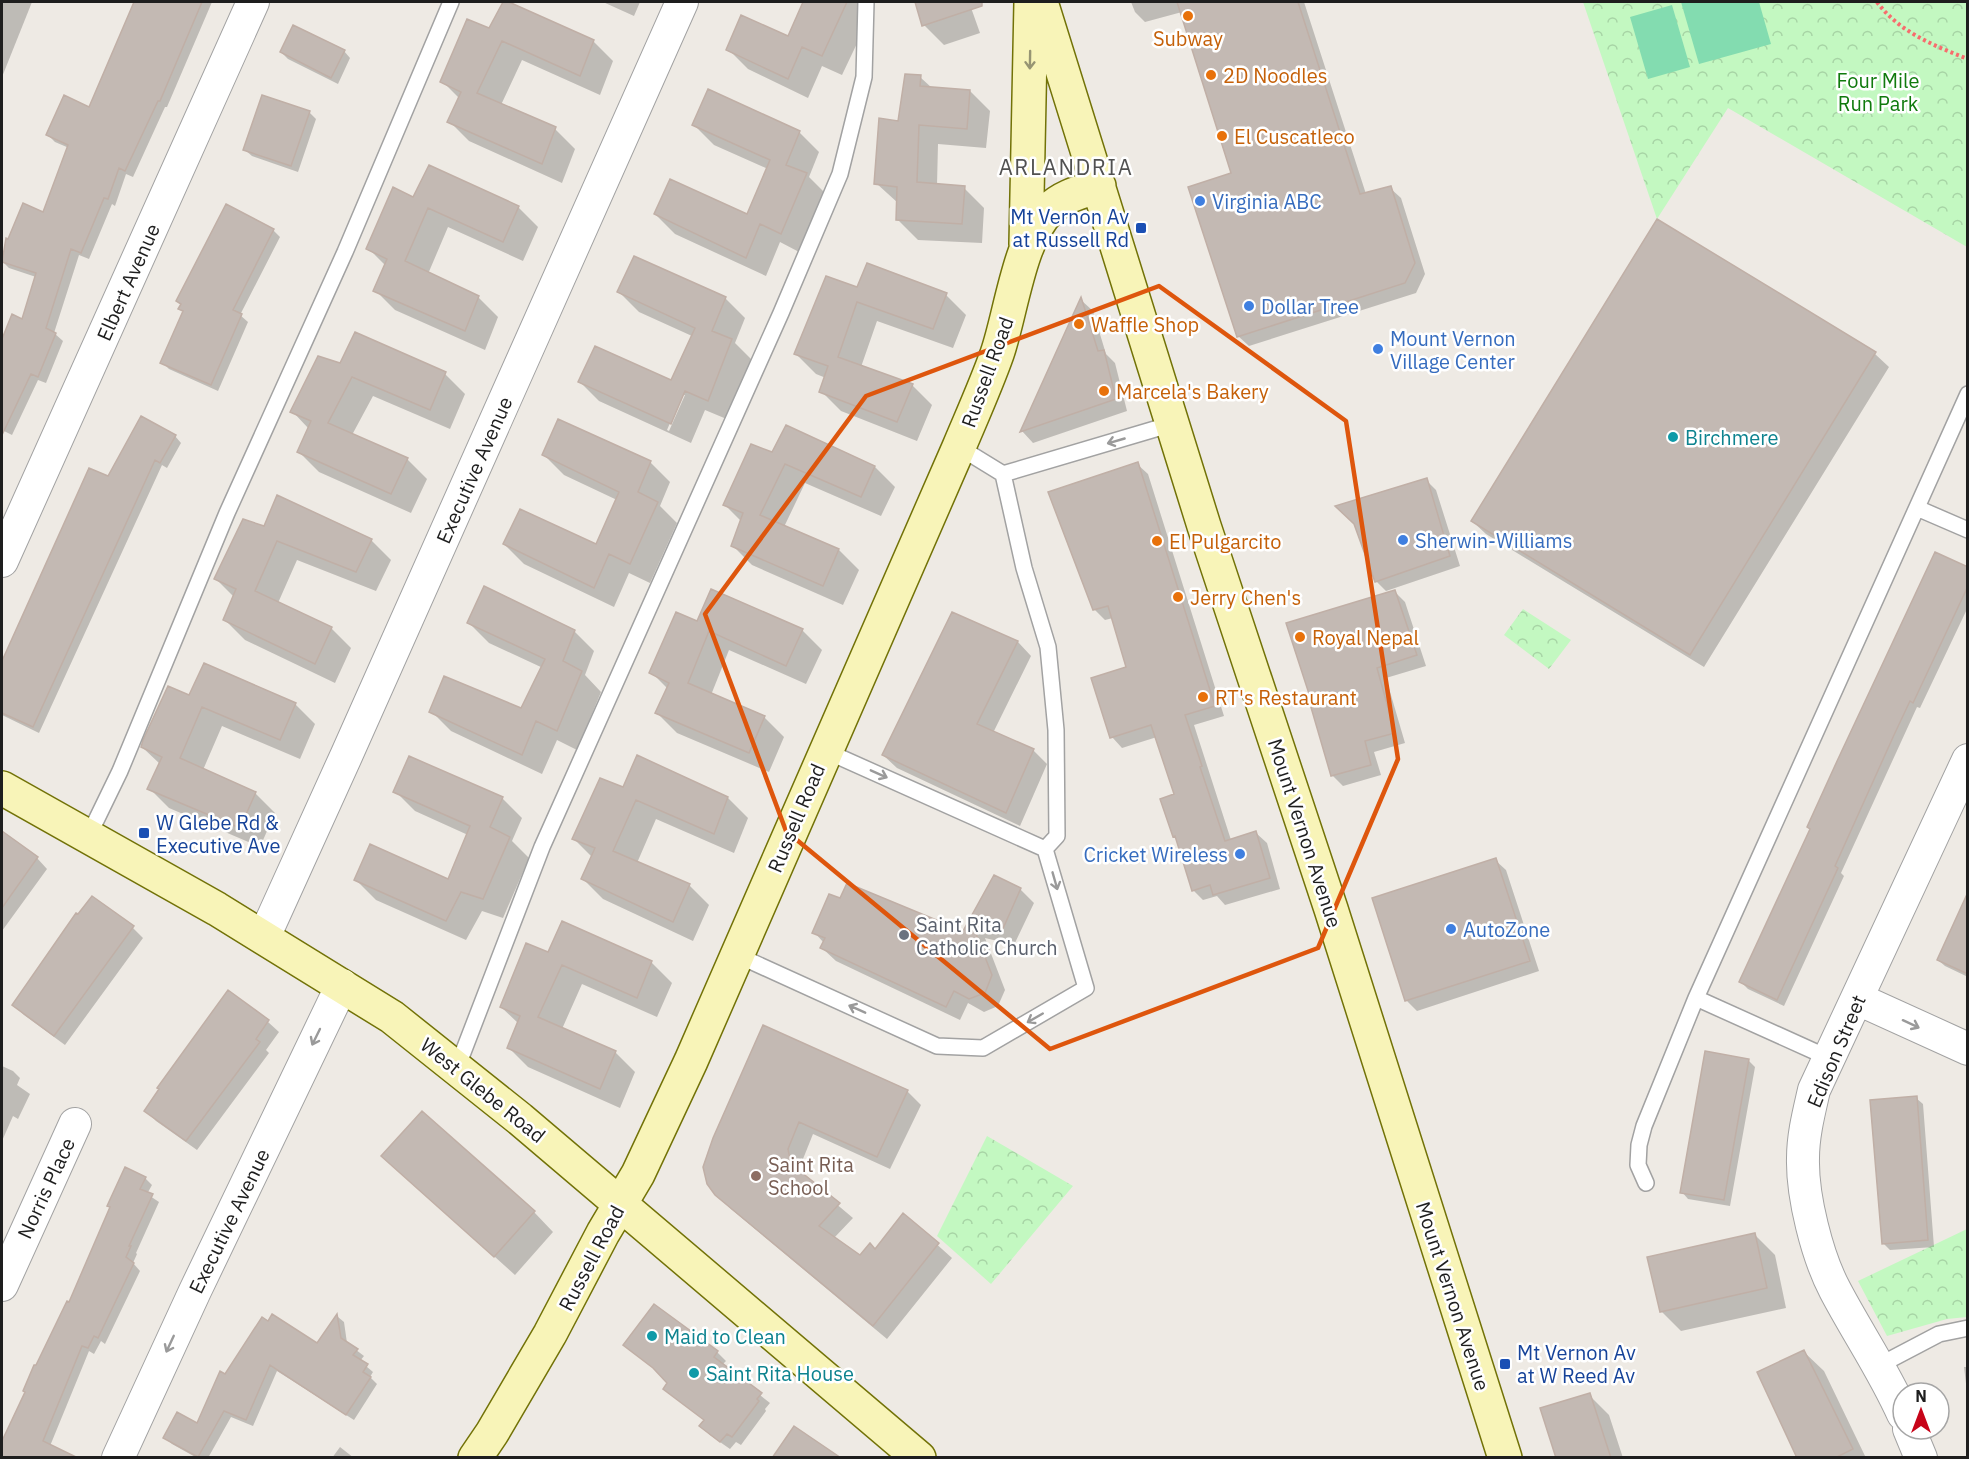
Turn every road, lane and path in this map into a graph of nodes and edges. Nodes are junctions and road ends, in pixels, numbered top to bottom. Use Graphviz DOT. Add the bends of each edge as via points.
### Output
graph roads {
  1 [pos="253,2"];
  2 [pos="451,2"];
  3 [pos="682,2"];
  4 [pos="866,2"];
  5 [pos="1031,2"];
  6 [pos="1041,2"];
  7 [pos="1877,2"];
  8 [pos="1968,59"];
  9 [pos="1099,186"];
  10 [pos="1025,249"];
  11 [pos="1968,394"];
  12 [pos="1172,424"];
  13 [pos="960,447"];
  14 [pos="1003,474"];
  15 [pos="1917,508"];
  16 [pos="1968,530"];
  17 [pos="2,561"];
  18 [pos="826,751"];
  19 [pos="1968,760"];
  20 [pos="2,788"];
  21 [pos="88,837"];
  22 [pos="1045,849"];
  23 [pos="264,937"];
  24 [pos="737,955"];
  25 [pos="342,985"];
  26 [pos="1696,998"];
  27 [pos="1858,999"];
  28 [pos="1968,1049"];
  29 [pos="1829,1058"];
  30 [pos="457,1068"];
  31 [pos="75,1124"];
  32 [pos="1646,1183"];
  33 [pos="619,1205"];
  34 [pos="4,1275"];
  35 [pos="1968,1328"];
  36 [pos="1878,1366"];
  37 [pos="1891,1391"];
  38 [pos="1914,1441"];
  39 [pos="118,1458"];
  40 [pos="476,1458"];
  41 [pos="920,1458"];
  42 [pos="1505,1458"];
  43 [pos="1921,1458"];
  1 -- 17 [label="street, Elbert Avenue"];
  2 -- 21 [label="lane" via="345,252 227,513 120,771"];
  3 -- 23 [label="street, Executive Avenue"];
  4 -- 30 [label="lane" via="864,77 840,174 542,847"];
  5 -- 10 [label="main road, one-way"];
  6 -- 9 [label="main road, Mount Vernon Avenue"];
  7 -- 8 [label="path" via="1909,32"];
  9 -- 10 [label="main road, Russell Road" via="1066,197 1049,210"];
  9 -- 12 [label="main road, Mount Vernon Avenue"];
  10 -- 13 [label="main road, Russell Road" via="997,353"];
  11 -- 15 [label="lane"];
  12 -- 14 [label="lane, one-way"];
  12 -- 42 [label="main road, Mount Vernon Avenue"];
  13 -- 14 [label="lane"];
  13 -- 18 [label="main road, Russell Road"];
  14 -- 22 [label="lane" via="1049,659 1056,730 1057,836"];
  15 -- 16 [label="lane"];
  15 -- 26 [label="lane"];
  18 -- 22 [label="lane, one-way"];
  18 -- 24 [label="main road, Russell Road"];
  19 -- 27 [label="street, Edison Street"];
  20 -- 21 [label="main road, West Glebe Road"];
  21 -- 23 [label="main road, West Glebe Road"];
  22 -- 24 [label="lane, one-way" via="1086,988 983,1048 937,1046"];
  23 -- 25 [label="main road, West Glebe Road"];
  24 -- 33 [label="main road, Russell Road" via="672,1102"];
  25 -- 30 [label="main road, West Glebe Road" via="392,1017"];
  25 -- 39 [label="street, Executive Avenue, one-way"];
  26 -- 29 [label="lane"];
  26 -- 32 [label="lane" via="1644,1126 1638,1165"];
  27 -- 28 [label="street, one-way"];
  27 -- 29 [label="street, Edison Street"];
  29 -- 36 [label="street, Edison Street" via="1814,1090 1806,1125 1803,1159 1810,1215 1834,1288"];
  30 -- 33 [label="main road, West Glebe Road"];
  31 -- 34 [label="street, Norris Place"];
  33 -- 40 [label="main road, Russell Road" via="550,1334"];
  33 -- 41 [label="main road, West Glebe Road"];
  35 -- 36 [label="lane" via="1939,1334"];
  36 -- 37 [label="street, Edison Street"];
  38 -- 43 [label="street"];
}
